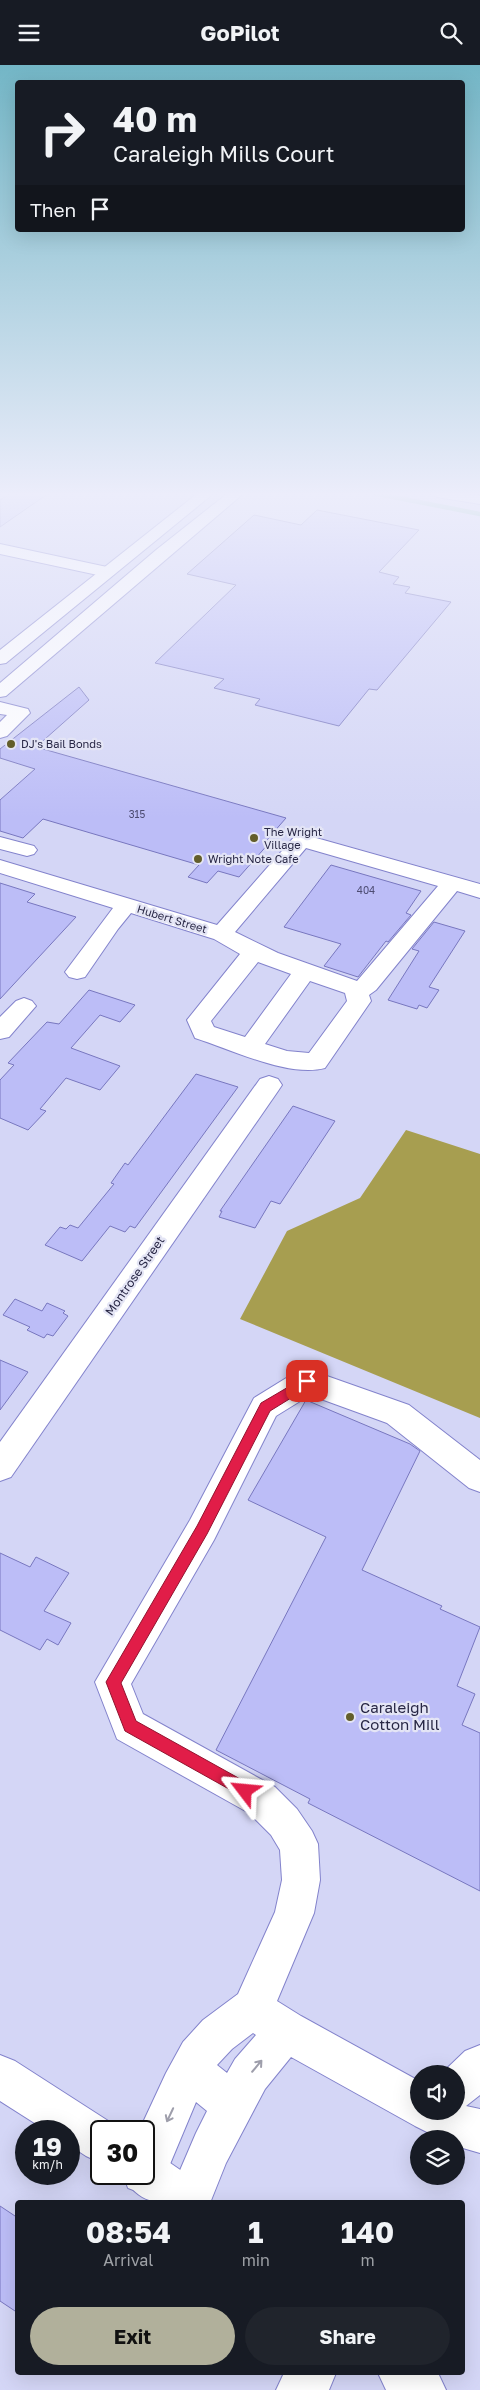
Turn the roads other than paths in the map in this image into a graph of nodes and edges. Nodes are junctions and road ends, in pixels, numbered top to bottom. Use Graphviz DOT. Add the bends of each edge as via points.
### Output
graph roads {
  1 [pos="71,602"];
  2 [pos="105,602"];
  3 [pos="0,659"];
  4 [pos="0,692"];
  5 [pos="0,708"];
  6 [pos="0,732"];
  7 [pos="0,843"];
  8 [pos="26,850"];
  9 [pos="0,866"];
  10 [pos="452,883"];
  11 [pos="480,891"];
  12 [pos="127,905"];
  13 [pos="222,934"];
  14 [pos="254,952"];
  15 [pos="306,971"];
  16 [pos="77,972"];
  17 [pos="357,992"];
  18 [pos="24,1006"];
  19 [pos="0,1031"];
  20 [pos="250,1047"];
  21 [pos="269,1085"];
  22 [pos="0,1467"];
  23 [pos="480,1478"];
  24 [pos="253,2009"];
  25 [pos="286,2031"];
  26 [pos="480,2066"];
  27 [pos="190,2071"];
  28 [pos="0,2076"];
  29 [pos="465,2079"];
  30 [pos="410,2094"];
  31 [pos="233,2104"];
  32 [pos="454,2120"];
  33 [pos="480,2131"];
  34 [pos="90,2134"];
  35 [pos="155,2148"];
  36 [pos="155,2180"];
  37 [pos="185,2200"];
  38 [pos="189,2200"];
  39 [pos="311,2375"];
  40 [pos="404,2375"];
  41 [pos="300,2390"];
  42 [pos="422,2390"];
  1 -- 3 [label="main road"];
  2 -- 4 [label="main road"];
  5 -- 6 [label="main road" via="21,713"];
  7 -- 8 [label="main road"];
  9 -- 12 [label="main road, Hubert Street"];
  10 -- 11 [label="main road, Hubert Street"];
  10 -- 13 [label="main road, Hubert Street" via="302,840"];
  10 -- 17 [label="main road" via="368,985"];
  12 -- 13 [label="main road, Hubert Street"];
  12 -- 16 [label="main road"];
  13 -- 14 [label="main road"];
  14 -- 15 [label="main road"];
  14 -- 20 [label="main road" via="199,1020 204,1033"];
  15 -- 17 [label="main road"];
  15 -- 20 [label="main road"];
  17 -- 20 [label="main road" via="359,1001 316,1062 285,1059"];
  18 -- 19 [label="main road"];
  21 -- 22 [label="main road, Montrose Street"];
  23 -- 24 [label="main road" via="398,1414 307,1381 265,1407 202,1530 113,1682 130,1726 262,1800 284,1822 299,1844 300,1881 294,1913"];
  24 -- 25 [label="main road"];
  24 -- 27 [label="main road" via="220,2032 206,2046"];
  25 -- 30 [label="main road"];
  31 -- 25 [label="main road, one-way" via="250,2074"];
  26 -- 29 [label="main road"];
  27 -- 31 [label="main road"];
  27 -- 35 [label="main road, one-way"];
  28 -- 34 [label="main road"];
  31 -- 38 [label="main road"];
  32 -- 33 [label="main road" via="465,2128"];
  36 -- 37 [label="main road"];
  39 -- 41 [label="main road"];
  40 -- 42 [label="main road"];
}
